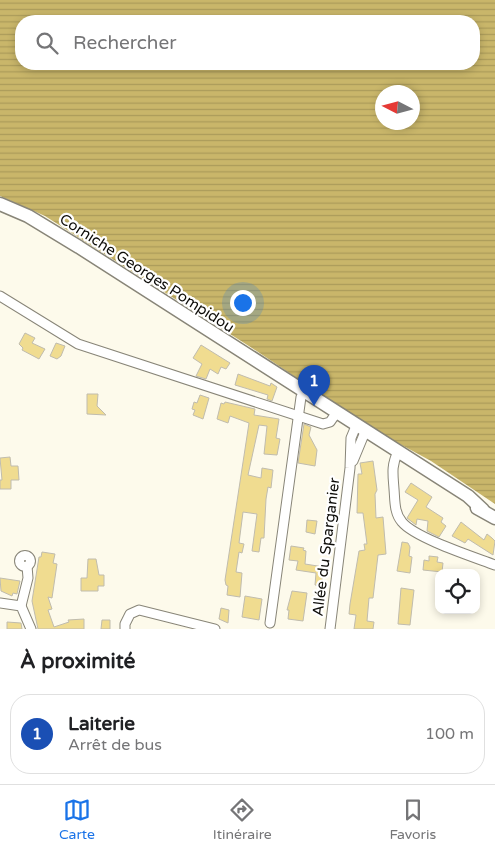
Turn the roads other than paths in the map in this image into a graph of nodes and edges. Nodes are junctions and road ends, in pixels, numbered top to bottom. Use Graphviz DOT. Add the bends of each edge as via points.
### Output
graph roads {
  1 [pos="0,204"];
  2 [pos="0,296"];
  3 [pos="275,374"];
  4 [pos="301,397"];
  5 [pos="297,416"];
  6 [pos="335,416"];
  7 [pos="359,432"];
  8 [pos="396,456"];
  9 [pos="495,518"];
  10 [pos="495,565"];
  11 [pos="27,566"];
  12 [pos="0,603"];
  13 [pos="21,606"];
  14 [pos="270,623"];
  15 [pos="31,629"];
  16 [pos="125,629"];
  17 [pos="215,629"];
  18 [pos="330,629"];
  1 -- 3 [label="main road, Corniche Georges Pompidou" via="28,216 79,247"];
  2 -- 5 [label="street" via="78,344"];
  3 -- 4 [label="main road, Corniche Georges Pompidou"];
  3 -- 6 [label="main road, Corniche Georges Pompidou"];
  4 -- 5 [label="street"];
  4 -- 6 [label="main road, Corniche Georges Pompidou"];
  5 -- 6 [label="street" via="323,424"];
  5 -- 14 [label="street"];
  6 -- 7 [label="main road, Corniche Georges Pompidou"];
  7 -- 8 [label="main road, Corniche Georges Pompidou"];
  7 -- 18 [label="street, Allée du Sparganier" via="350,468"];
  8 -- 9 [label="main road, Corniche Georges Pompidou" via="468,496"];
  8 -- 10 [label="street" via="392,462 395,509 402,522 452,550"];
  11 -- 13 [label="street" via="28,578"];
  12 -- 13 [label="street"];
  13 -- 15 [label="street"];
  16 -- 17 [label="street" via="130,614 139,610"];
}
